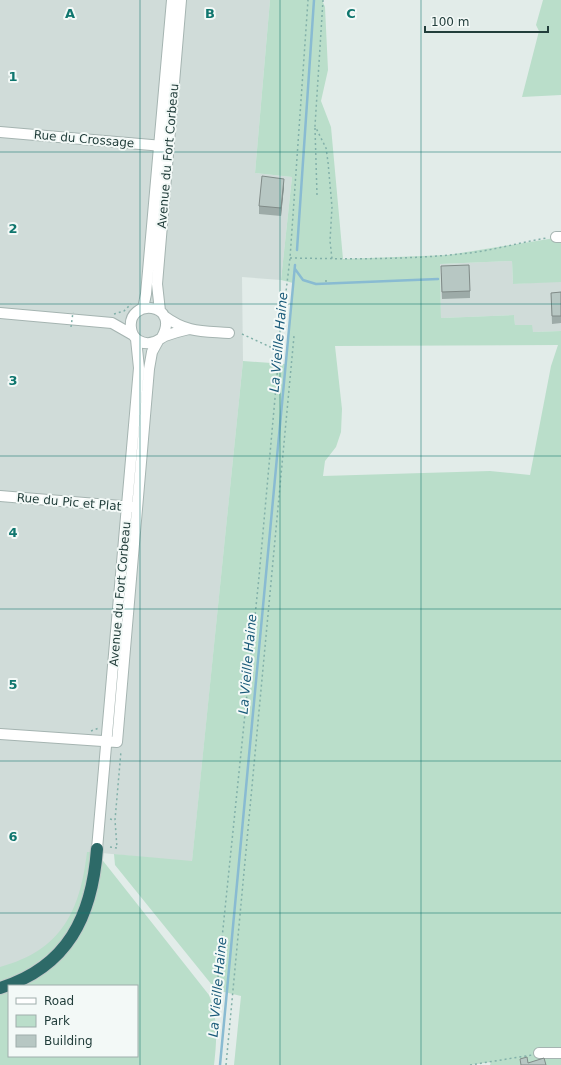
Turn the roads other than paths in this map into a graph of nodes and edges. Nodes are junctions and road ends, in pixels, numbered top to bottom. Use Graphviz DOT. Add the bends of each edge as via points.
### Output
graph roads {
  1 [pos="172,0"];
  2 [pos="182,0"];
  3 [pos="0,132"];
  4 [pos="163,146"];
  5 [pos="143,308"];
  6 [pos="0,313"];
  7 [pos="162,313"];
  8 [pos="134,314"];
  9 [pos="112,323"];
  10 [pos="189,329"];
  11 [pos="230,333"];
  12 [pos="135,337"];
  13 [pos="160,339"];
  14 [pos="0,496"];
  15 [pos="132,507"];
  16 [pos="0,734"];
  17 [pos="112,741"];
  18 [pos="97,849"];
  19 [pos="9,985"];
  20 [pos="539,1053"];
  21 [pos="561,1053"];
  1 -- 4 [label="street, Avenue du Fort Corbeau"];
  2 -- 4 [label="street, Avenue du Fort Corbeau"];
  3 -- 4 [label="street, Rue du Crossage"];
  4 -- 5 [label="street, Avenue du Fort Corbeau"];
  4 -- 7 [label="street, Avenue du Fort Corbeau" via="157,284"];
  5 -- 7 [label="street" via="155,308"];
  5 -- 8 [label="street"];
  6 -- 9 [label="street"];
  7 -- 10 [label="street" via="177,325"];
  7 -- 13 [label="street" via="167,327"];
  8 -- 9 [label="street"];
  8 -- 12 [label="street" via="131,324"];
  9 -- 12 [label="street"];
  10 -- 11 [label="street"];
  10 -- 13 [label="street"];
  12 -- 13 [label="street" via="146,343"];
  12 -- 15 [label="street, Avenue du Fort Corbeau" via="139,368"];
  13 -- 15 [label="street, Avenue du Fort Corbeau" via="152,352 149,369"];
  14 -- 15 [label="street, Rue du Pic et Plat"];
  15 -- 17 [label="street, Avenue du Fort Corbeau"];
  16 -- 17 [label="street"];
  17 -- 18 [label="street, Avenue du Fort Corbeau" via="108,819"];
  18 -- 19 [label="highway" via="88,904 69,940 40,969"];
  20 -- 21 [label="street"];
}
